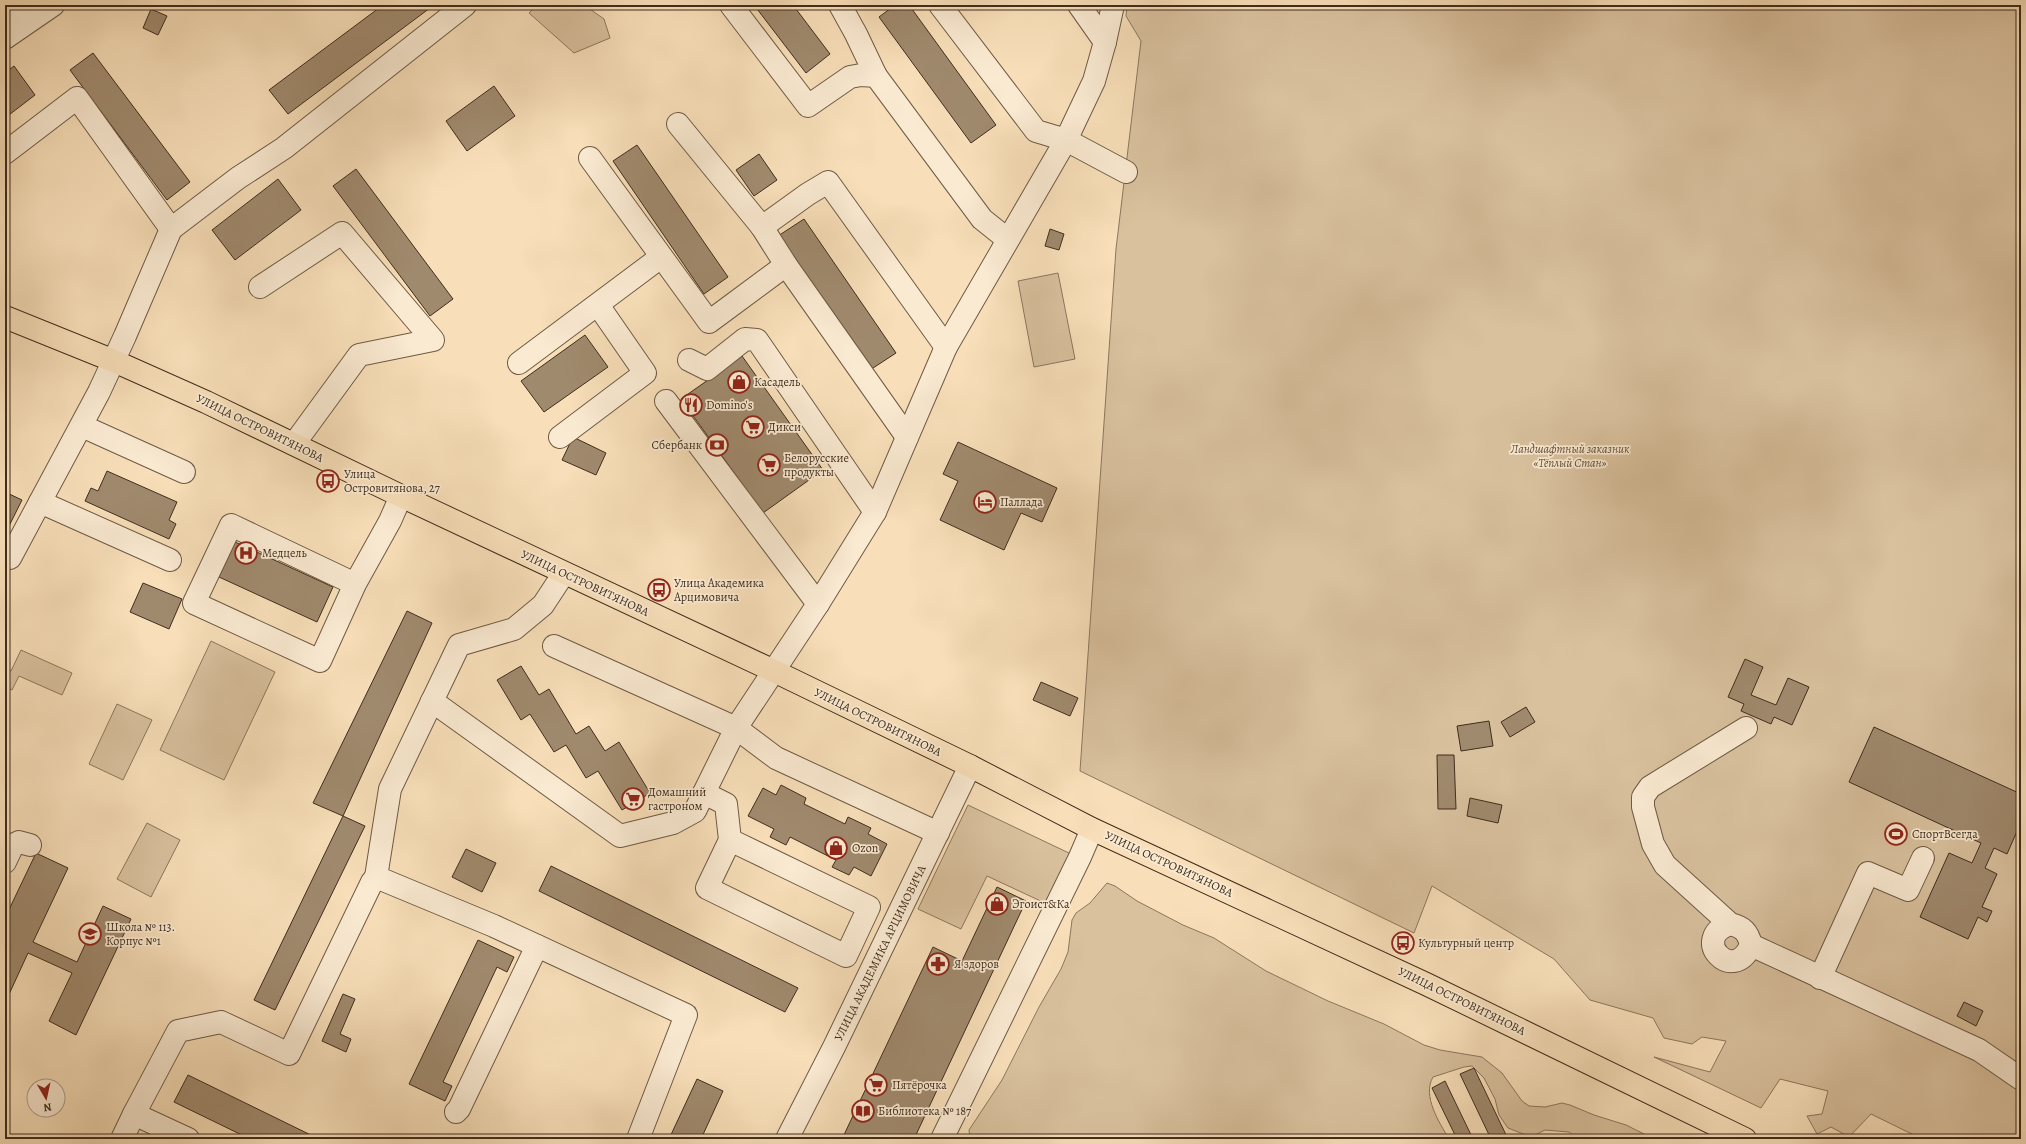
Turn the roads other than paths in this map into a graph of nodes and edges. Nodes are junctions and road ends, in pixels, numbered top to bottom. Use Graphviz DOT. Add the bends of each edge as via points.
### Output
graph roads {
  1 [pos="8,5"];
  2 [pos="53,5"];
  3 [pos="465,5"];
  4 [pos="731,5"];
  5 [pos="841,5"];
  6 [pos="940,5"];
  7 [pos="1079,5"];
  8 [pos="1113,5"];
  9 [pos="23,25"];
  10 [pos="5,38"];
  11 [pos="1105,42"];
  12 [pos="876,76"];
  13 [pos="678,124"];
  14 [pos="1066,140"];
  15 [pos="5,153"];
  16 [pos="590,158"];
  17 [pos="1126,172"];
  18 [pos="762,227"];
  19 [pos="171,229"];
  20 [pos="1007,239"];
  21 [pos="661,257"];
  22 [pos="786,265"];
  23 [pos="260,287"];
  24 [pos="598,305"];
  25 [pos="5,317"];
  26 [pos="946,347"];
  27 [pos="690,360"];
  28 [pos="114,361"];
  29 [pos="519,363"];
  30 [pos="666,401"];
  31 [pos="82,426"];
  32 [pos="560,437"];
  33 [pos="908,437"];
  34 [pos="294,444"];
  35 [pos="184,472"];
  36 [pos="401,496"];
  37 [pos="40,502"];
  38 [pos="875,512"];
  39 [pos="5,556"];
  40 [pos="170,560"];
  41 [pos="564,573"];
  42 [pos="355,584"];
  43 [pos="818,604"];
  44 [pos="554,646"];
  45 [pos="774,671"];
  46 [pos="432,701"];
  47 [pos="736,728"];
  48 [pos="1746,728"];
  49 [pos="970,766"];
  50 [pos="704,794"];
  51 [pos="1092,829"];
  52 [pos="938,833"];
  53 [pos="730,840"];
  54 [pos="30,845"];
  55 [pos="1923,858"];
  56 [pos="5,862"];
  57 [pos="376,877"];
  58 [pos="1730,924"];
  59 [pos="1751,945"];
  60 [pos="537,946"];
  61 [pos="1820,978"];
  62 [pos="2018,1070"];
  63 [pos="456,1112"];
  64 [pos="134,1114"];
  65 [pos="792,1137"];
  66 [pos="122,1139"];
  67 [pos="188,1139"];
  68 [pos="638,1139"];
  69 [pos="942,1139"];
  70 [pos="1744,1139"];
  1 -- 9 [label="street"];
  2 -- 9 [label="street"];
  3 -- 19 [label="street" via="284,148 238,178"];
  4 -- 12 [label="street" via="808,106 850,77"];
  5 -- 12 [label="street"];
  6 -- 14 [label="street" via="1036,131"];
  7 -- 11 [label="street"];
  8 -- 11 [label="street"];
  9 -- 10 [label="street"];
  11 -- 14 [label="street" via="1094,81"];
  12 -- 20 [label="street" via="982,219"];
  13 -- 18 [label="street"];
  14 -- 17 [label="street"];
  14 -- 20 [label="street"];
  15 -- 19 [label="street" via="77,98"];
  16 -- 21 [label="street"];
  18 -- 22 [label="street"];
  18 -- 26 [label="street" via="828,182"];
  19 -- 28 [label="street"];
  20 -- 26 [label="street"];
  21 -- 22 [label="street" via="709,322"];
  21 -- 24 [label="street"];
  22 -- 33 [label="street"];
  23 -- 34 [label="street" via="342,233 432,340 359,355"];
  24 -- 29 [label="street"];
  24 -- 32 [label="street" via="645,373"];
  25 -- 28 [label="main road, УЛИЦА ОСТРОВИТЯНОВА"];
  26 -- 33 [label="street"];
  27 -- 38 [label="street" via="707,369 745,339 757,340"];
  28 -- 31 [label="street"];
  28 -- 34 [label="main road, УЛИЦА ОСТРОВИТЯНОВА"];
  30 -- 43 [label="street"];
  31 -- 35 [label="street"];
  31 -- 37 [label="street"];
  33 -- 38 [label="street"];
  34 -- 36 [label="main road, УЛИЦА ОСТРОВИТЯНОВА"];
  36 -- 41 [label="main road, УЛИЦА ОСТРОВИТЯНОВА"];
  36 -- 42 [label="street"];
  37 -- 39 [label="street" via="10,558"];
  37 -- 40 [label="street"];
  38 -- 43 [label="street"];
  41 -- 45 [label="main road, УЛИЦА ОСТРОВИТЯНОВА"];
  41 -- 46 [label="street" via="543,605 514,629 459,645"];
  42 -- 42 [label="street" via="320,661 194,603 231,525"];
  43 -- 45 [label="street"];
  44 -- 47 [label="street"];
  45 -- 47 [label="street"];
  45 -- 49 [label="main road, УЛИЦА ОСТРОВИТЯНОВА"];
  46 -- 50 [label="street" via="620,836 673,823 695,811"];
  46 -- 57 [label="street" via="390,789"];
  47 -- 50 [label="street"];
  47 -- 52 [label="street" via="776,758"];
  48 -- 58 [label="street" via="1650,787 1643,797 1643,807 1653,844 1665,865"];
  49 -- 51 [label="main road, УЛИЦА ОСТРОВИТЯНОВА"];
  49 -- 52 [label="street, УЛИЦА АКАДЕМИКА АРЦИМОВИЧА"];
  50 -- 53 [label="street" via="726,804"];
  51 -- 69 [label="street"];
  51 -- 70 [label="main road, УЛИЦА ОСТРОВИТЯНОВА" via="1420,980"];
  52 -- 65 [label="street, УЛИЦА АКАДЕМИКА АРЦИМОВИЧА"];
  53 -- 53 [label="street" via="869,907 846,956 707,888"];
  54 -- 56 [label="street" via="19,842 13,844"];
  55 -- 61 [label="street" via="1908,890 1868,873"];
  57 -- 60 [label="street"];
  57 -- 64 [label="street" via="289,1054 221,1022 178,1031"];
  58 -- 59 [label="street" via="1741,927 1748,935"];
  58 -- 59 [label="street" via="1722,926 1713,940 1714,950 1719,957 1727,961 1738,961 1747,955"];
  59 -- 61 [label="street"];
  60 -- 63 [label="street"];
  60 -- 68 [label="street" via="686,1015"];
  61 -- 62 [label="street"];
  64 -- 66 [label="street"];
  64 -- 67 [label="street"];
}
